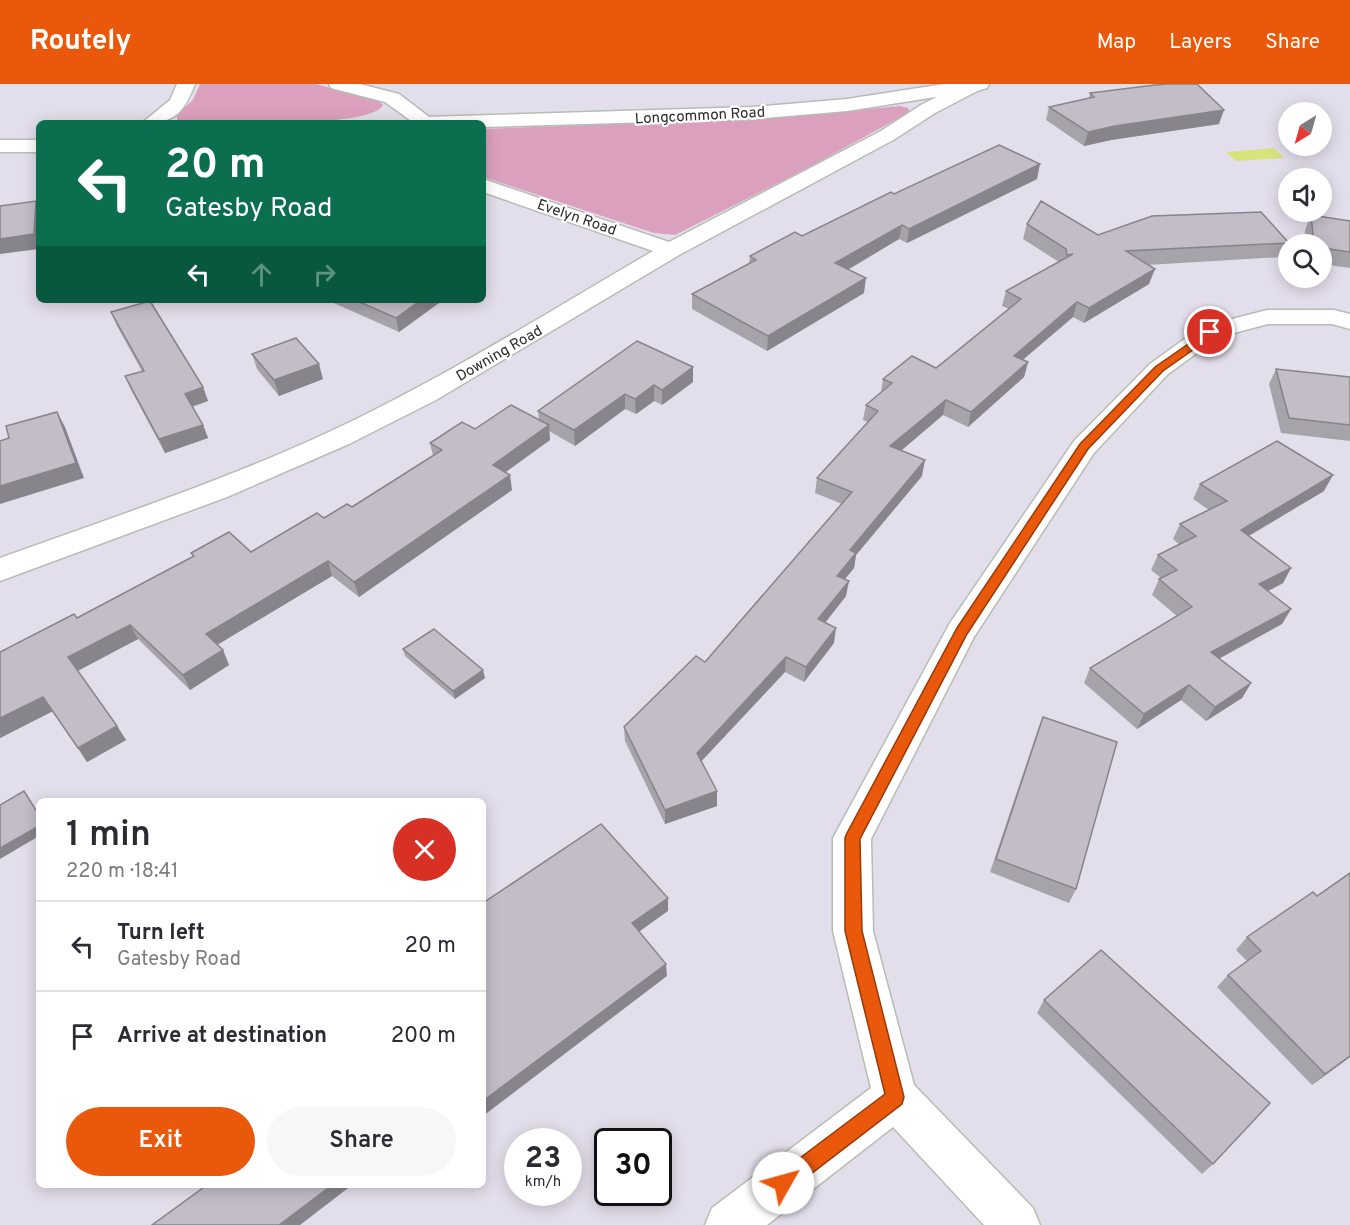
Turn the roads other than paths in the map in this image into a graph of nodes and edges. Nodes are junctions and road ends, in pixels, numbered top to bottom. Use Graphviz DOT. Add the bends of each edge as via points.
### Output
graph roads {
  1 [pos="186,84"];
  2 [pos="338,84"];
  3 [pos="976,84"];
  4 [pos="156,120"];
  5 [pos="422,120"];
  6 [pos="486,121"];
  7 [pos="0,146"];
  8 [pos="31,146"];
  9 [pos="0,153"];
  10 [pos="486,186"];
  11 [pos="671,250"];
  12 [pos="1350,322"];
  13 [pos="0,570"];
  14 [pos="895,1097"];
  15 [pos="729,1225"];
  16 [pos="1016,1225"];
  1 -- 4 [label="street" via="178,103"];
  2 -- 5 [label="street" via="392,98"];
  3 -- 6 [label="street, Longcommon Road" via="847,105 752,113"];
  3 -- 11 [label="street, Downing Road"];
  7 -- 8 [label="street"];
  8 -- 9 [label="street"];
  10 -- 11 [label="street, Evelyn Road"];
  11 -- 13 [label="street, Downing Road" via="427,394 339,438 217,490"];
  12 -- 14 [label="street" via="1334,317 1267,317 1210,332 1159,369 1084,447 962,631 852,838 853,931"];
  14 -- 15 [label="street"];
  14 -- 16 [label="street"];
}
